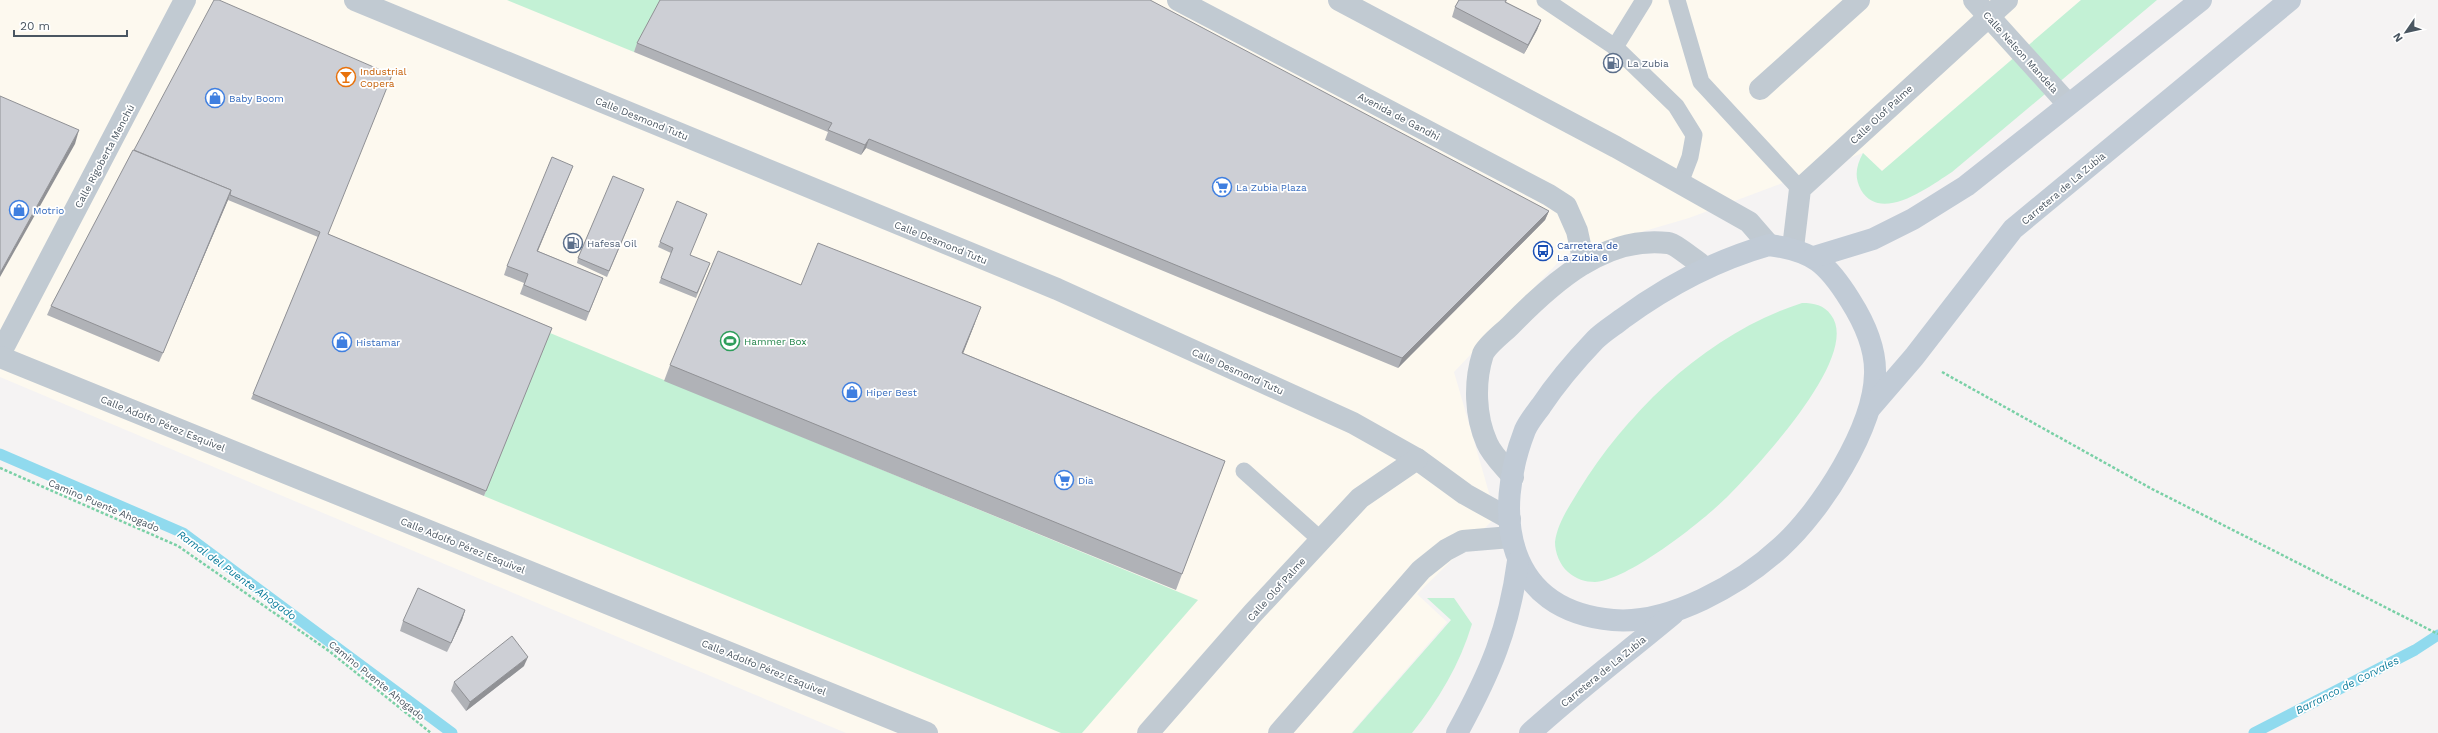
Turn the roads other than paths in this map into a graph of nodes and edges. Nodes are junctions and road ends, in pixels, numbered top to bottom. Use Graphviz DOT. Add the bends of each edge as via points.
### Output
graph roads {
  1 [pos="185,0"];
  2 [pos="355,0"];
  3 [pos="1178,0"];
  4 [pos="1339,0"];
  5 [pos="1545,0"];
  6 [pos="1644,0"];
  7 [pos="1677,0"];
  8 [pos="1859,0"];
  9 [pos="1974,0"];
  10 [pos="2007,0"];
  11 [pos="2201,0"];
  12 [pos="2290,0"];
  13 [pos="1989,17"];
  14 [pos="1615,47"];
  15 [pos="1760,89"];
  16 [pos="2068,104"];
  17 [pos="1680,183"];
  18 [pos="1800,189"];
  19 [pos="1769,245"];
  20 [pos="1793,248"];
  21 [pos="1814,257"];
  22 [pos="1584,263"];
  23 [pos="1706,268"];
  24 [pos="0,355"];
  25 [pos="1870,408"];
  26 [pos="1417,459"];
  27 [pos="1244,471"];
  28 [pos="1513,477"];
  29 [pos="1510,528"];
  30 [pos="1321,540"];
  31 [pos="1518,561"];
  32 [pos="1678,610"];
  33 [pos="927,733"];
  34 [pos="1148,733"];
  35 [pos="1279,733"];
  36 [pos="1457,733"];
  37 [pos="1530,733"];
  1 -- 24 [label="street, Calle Rigoberta Menchú"];
  2 -- 26 [label="street, Calle Desmond Tutu" via="1057,290 1354,423"];
  3 -- 22 [label="street, Avenida de Gandhi" via="1566,206 1577,231"];
  4 -- 17 [label="street"];
  5 -- 14 [label="lane"];
  6 -- 14 [label="lane"];
  7 -- 18 [label="lane" via="1702,82"];
  8 -- 15 [label="street"];
  9 -- 13 [label="street, Calle Nelson Mandela"];
  10 -- 13 [label="street, Calle Olof Palme"];
  11 -- 16 [label="street"];
  12 -- 25 [label="street, Carretera de La Zubia" via="2013,229 1914,357"];
  13 -- 16 [label="street, Calle Nelson Mandela"];
  13 -- 18 [label="street, Calle Olof Palme"];
  14 -- 17 [label="lane" via="1676,106 1694,135 1690,157"];
  16 -- 21 [label="street" via="1966,186 1913,219 1873,239"];
  17 -- 19 [label="street" via="1749,222"];
  18 -- 20 [label="street"];
  19 -- 20 [label="street"];
  19 -- 23 [label="street" via="1742,252"];
  20 -- 21 [label="street"];
  21 -- 25 [label="street" via="1830,271 1843,289 1866,330 1873,350 1875,374"];
  22 -- 23 [label="street" via="1615,249 1670,243"];
  22 -- 28 [label="street" via="1534,302 1484,353 1477,384 1478,411 1487,444"];
  23 -- 28 [label="street" via="1647,301 1598,337 1560,378 1526,427"];
  24 -- 33 [label="street, Calle Adolfo Pérez Esquivel"];
  25 -- 32 [label="street" via="1852,449 1820,502 1782,546 1734,582"];
  26 -- 29 [label="street, Calle Desmond Tutu"];
  26 -- 30 [label="street, Calle Olof Palme" via="1397,470 1360,498"];
  27 -- 30 [label="lane"];
  28 -- 29 [label="street"];
  29 -- 31 [label="street"];
  29 -- 35 [label="street" via="1463,541 1446,550 1422,570"];
  30 -- 34 [label="street, Calle Olof Palme"];
  31 -- 32 [label="street" via="1532,585 1557,604 1581,614 1610,620 1635,621"];
  31 -- 36 [label="street" via="1507,624 1492,664"];
  32 -- 37 [label="street, Carretera de La Zubia" via="1573,693"];
}
